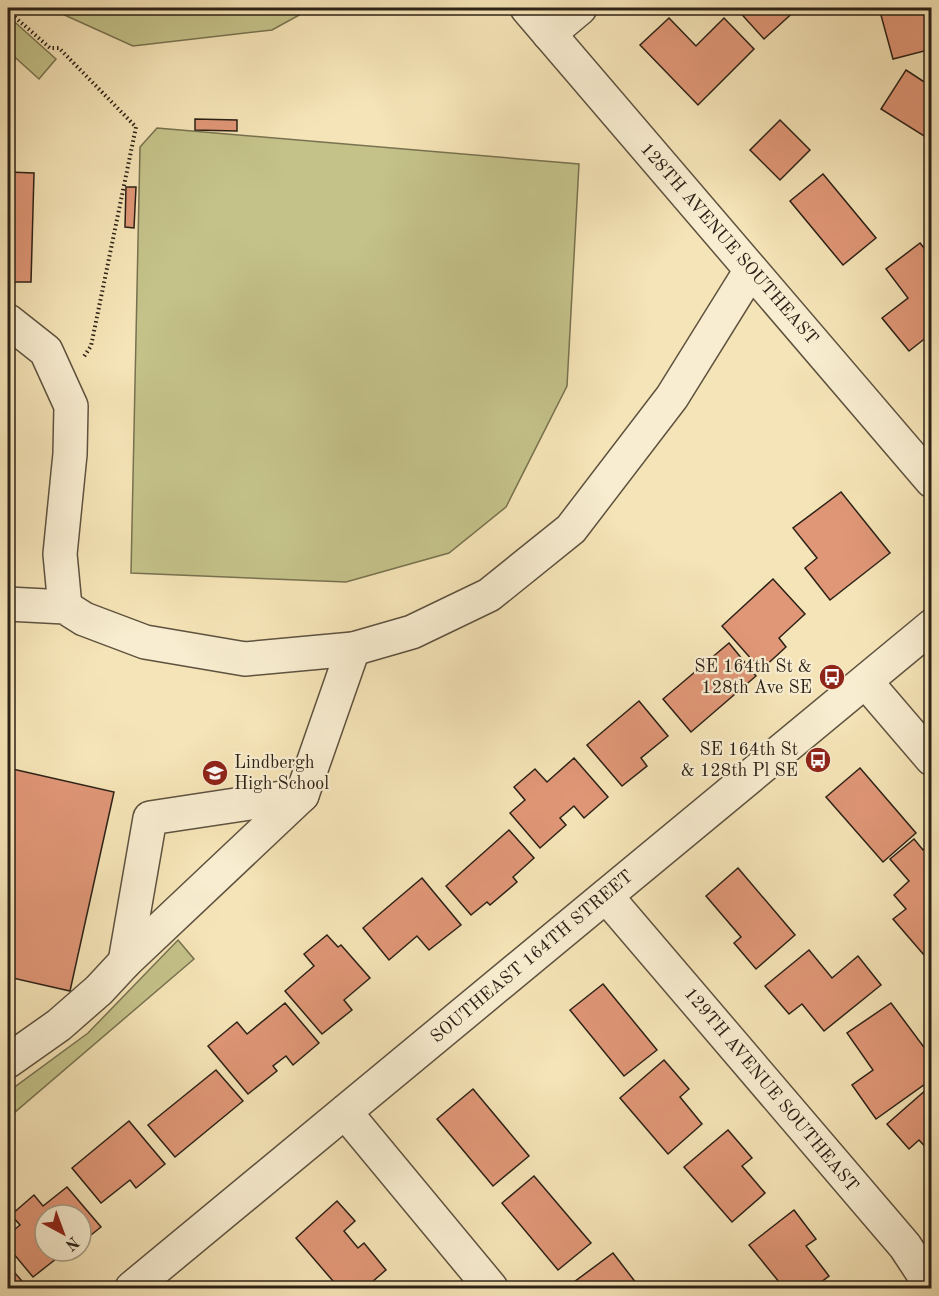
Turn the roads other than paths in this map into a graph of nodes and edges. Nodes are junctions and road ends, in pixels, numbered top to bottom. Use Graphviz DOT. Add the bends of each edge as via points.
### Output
graph roads {
  1 [pos="527,8"];
  2 [pos="580,8"];
  3 [pos="549,34"];
  4 [pos="751,270"];
  5 [pos="8,321"];
  6 [pos="932,481"];
  7 [pos="8,604"];
  8 [pos="65,608"];
  9 [pos="932,626"];
  10 [pos="352,649"];
  11 [pos="866,682"];
  12 [pos="932,759"];
  13 [pos="302,795"];
  14 [pos="606,896"];
  15 [pos="125,962"];
  16 [pos="8,1061"];
  17 [pos="345,1112"];
  18 [pos="932,1287"];
  19 [pos="132,1288"];
  20 [pos="491,1288"];
  1 -- 3 [label="street, 128TH AVENUE SOUTHEAST"];
  2 -- 3 [label="street"];
  3 -- 4 [label="street, 128TH AVENUE SOUTHEAST"];
  4 -- 6 [label="street, 128TH AVENUE SOUTHEAST"];
  4 -- 10 [label="street" via="672,397 571,529 489,595 412,632"];
  5 -- 8 [label="street" via="46,351 71,406 60,554"];
  7 -- 8 [label="street"];
  8 -- 10 [label="street" via="145,642 245,659"];
  9 -- 11 [label="street, SOUTHEAST 164TH STREET"];
  10 -- 13 [label="street"];
  11 -- 12 [label="street"];
  11 -- 14 [label="street, SOUTHEAST 164TH STREET"];
  13 -- 15 [label="street"];
  13 -- 15 [label="street" via="150,818"];
  14 -- 17 [label="street, SOUTHEAST 164TH STREET"];
  14 -- 18 [label="street, 129TH AVENUE SOUTHEAST" via="905,1246"];
  15 -- 16 [label="street" via="59,1025"];
  17 -- 19 [label="street, SOUTHEAST 164TH STREET"];
  17 -- 20 [label="street"];
}
